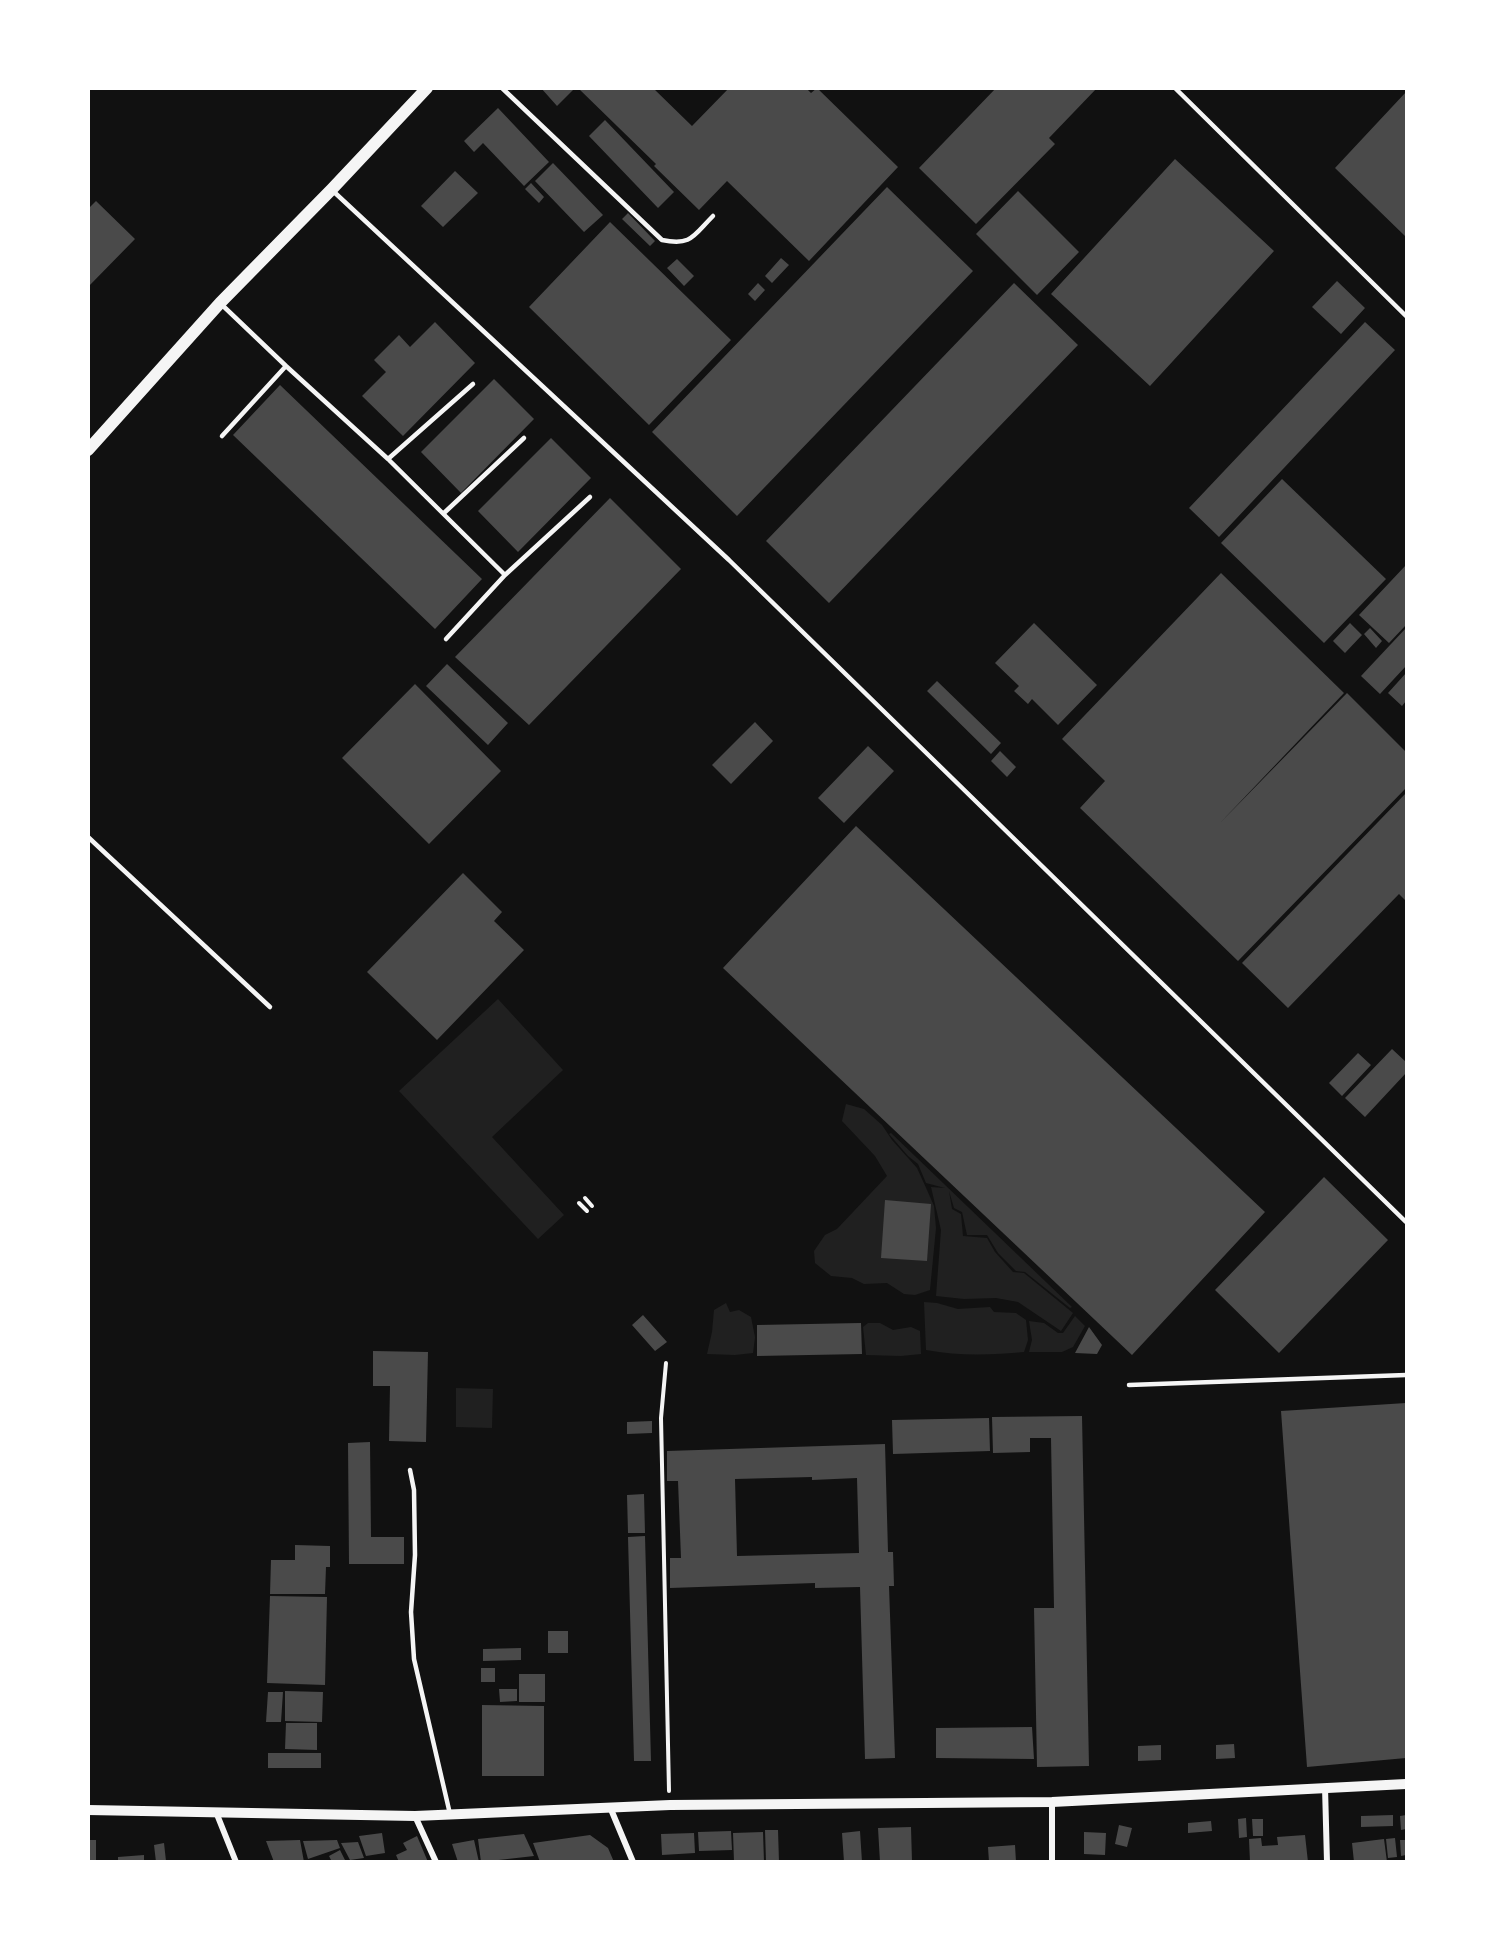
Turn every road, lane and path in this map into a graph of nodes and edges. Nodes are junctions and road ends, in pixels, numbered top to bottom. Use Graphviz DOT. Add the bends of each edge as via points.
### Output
graph roads {
  1 [pos="427,88"];
  2 [pos="502,88"];
  3 [pos="1175,88"];
  4 [pos="332,189"];
  5 [pos="713,216"];
  6 [pos="220,303"];
  7 [pos="1407,316"];
  8 [pos="286,366"];
  9 [pos="473,384"];
  10 [pos="222,436"];
  11 [pos="524,438"];
  12 [pos="88,450"];
  13 [pos="388,459"];
  14 [pos="590,497"];
  15 [pos="444,513"];
  16 [pos="505,575"];
  17 [pos="446,639"];
  18 [pos="88,837"];
  19 [pos="270,1007"];
  20 [pos="585,1198"];
  21 [pos="579,1203"];
  22 [pos="592,1206"];
  23 [pos="587,1211"];
  24 [pos="1407,1222"];
  25 [pos="666,1363"];
  26 [pos="1407,1375"];
  27 [pos="1129,1384"];
  28 [pos="410,1470"];
  29 [pos="1407,1784"];
  30 [pos="1325,1787"];
  31 [pos="1052,1802"];
  32 [pos="670,1804"];
  33 [pos="610,1806"];
  34 [pos="88,1810"];
  35 [pos="216,1812"];
  36 [pos="450,1814"];
  37 [pos="415,1816"];
  38 [pos="236,1862"];
  39 [pos="436,1862"];
  40 [pos="633,1862"];
  41 [pos="1052,1862"];
  42 [pos="1327,1862"];
  1 -- 4 [label="main road"];
  2 -- 5 [label="lane" via="662,240 680,244"];
  3 -- 7 [label="lane"];
  4 -- 6 [label="main road"];
  4 -- 24 [label="lane" via="729,560"];
  6 -- 8 [label="lane"];
  6 -- 12 [label="main road"];
  8 -- 10 [label="lane"];
  8 -- 13 [label="lane"];
  9 -- 13 [label="lane"];
  11 -- 15 [label="lane"];
  13 -- 15 [label="lane"];
  14 -- 16 [label="lane"];
  15 -- 16 [label="lane"];
  16 -- 17 [label="lane"];
  18 -- 19 [label="lane"];
  20 -- 22 [label="path"];
  21 -- 23 [label="path"];
  25 -- 32 [label="path" via="661,1418"];
  26 -- 27 [label="lane"];
  28 -- 36 [label="lane" via="414,1490 414,1659"];
  29 -- 30 [label="street"];
  30 -- 31 [label="street"];
  30 -- 42 [label="street"];
  31 -- 32 [label="street"];
  31 -- 41 [label="street"];
  32 -- 33 [label="street"];
  33 -- 36 [label="street"];
  33 -- 40 [label="street"];
  34 -- 35 [label="street"];
  35 -- 37 [label="street"];
  35 -- 38 [label="street"];
  36 -- 37 [label="street"];
  37 -- 39 [label="street"];
}
